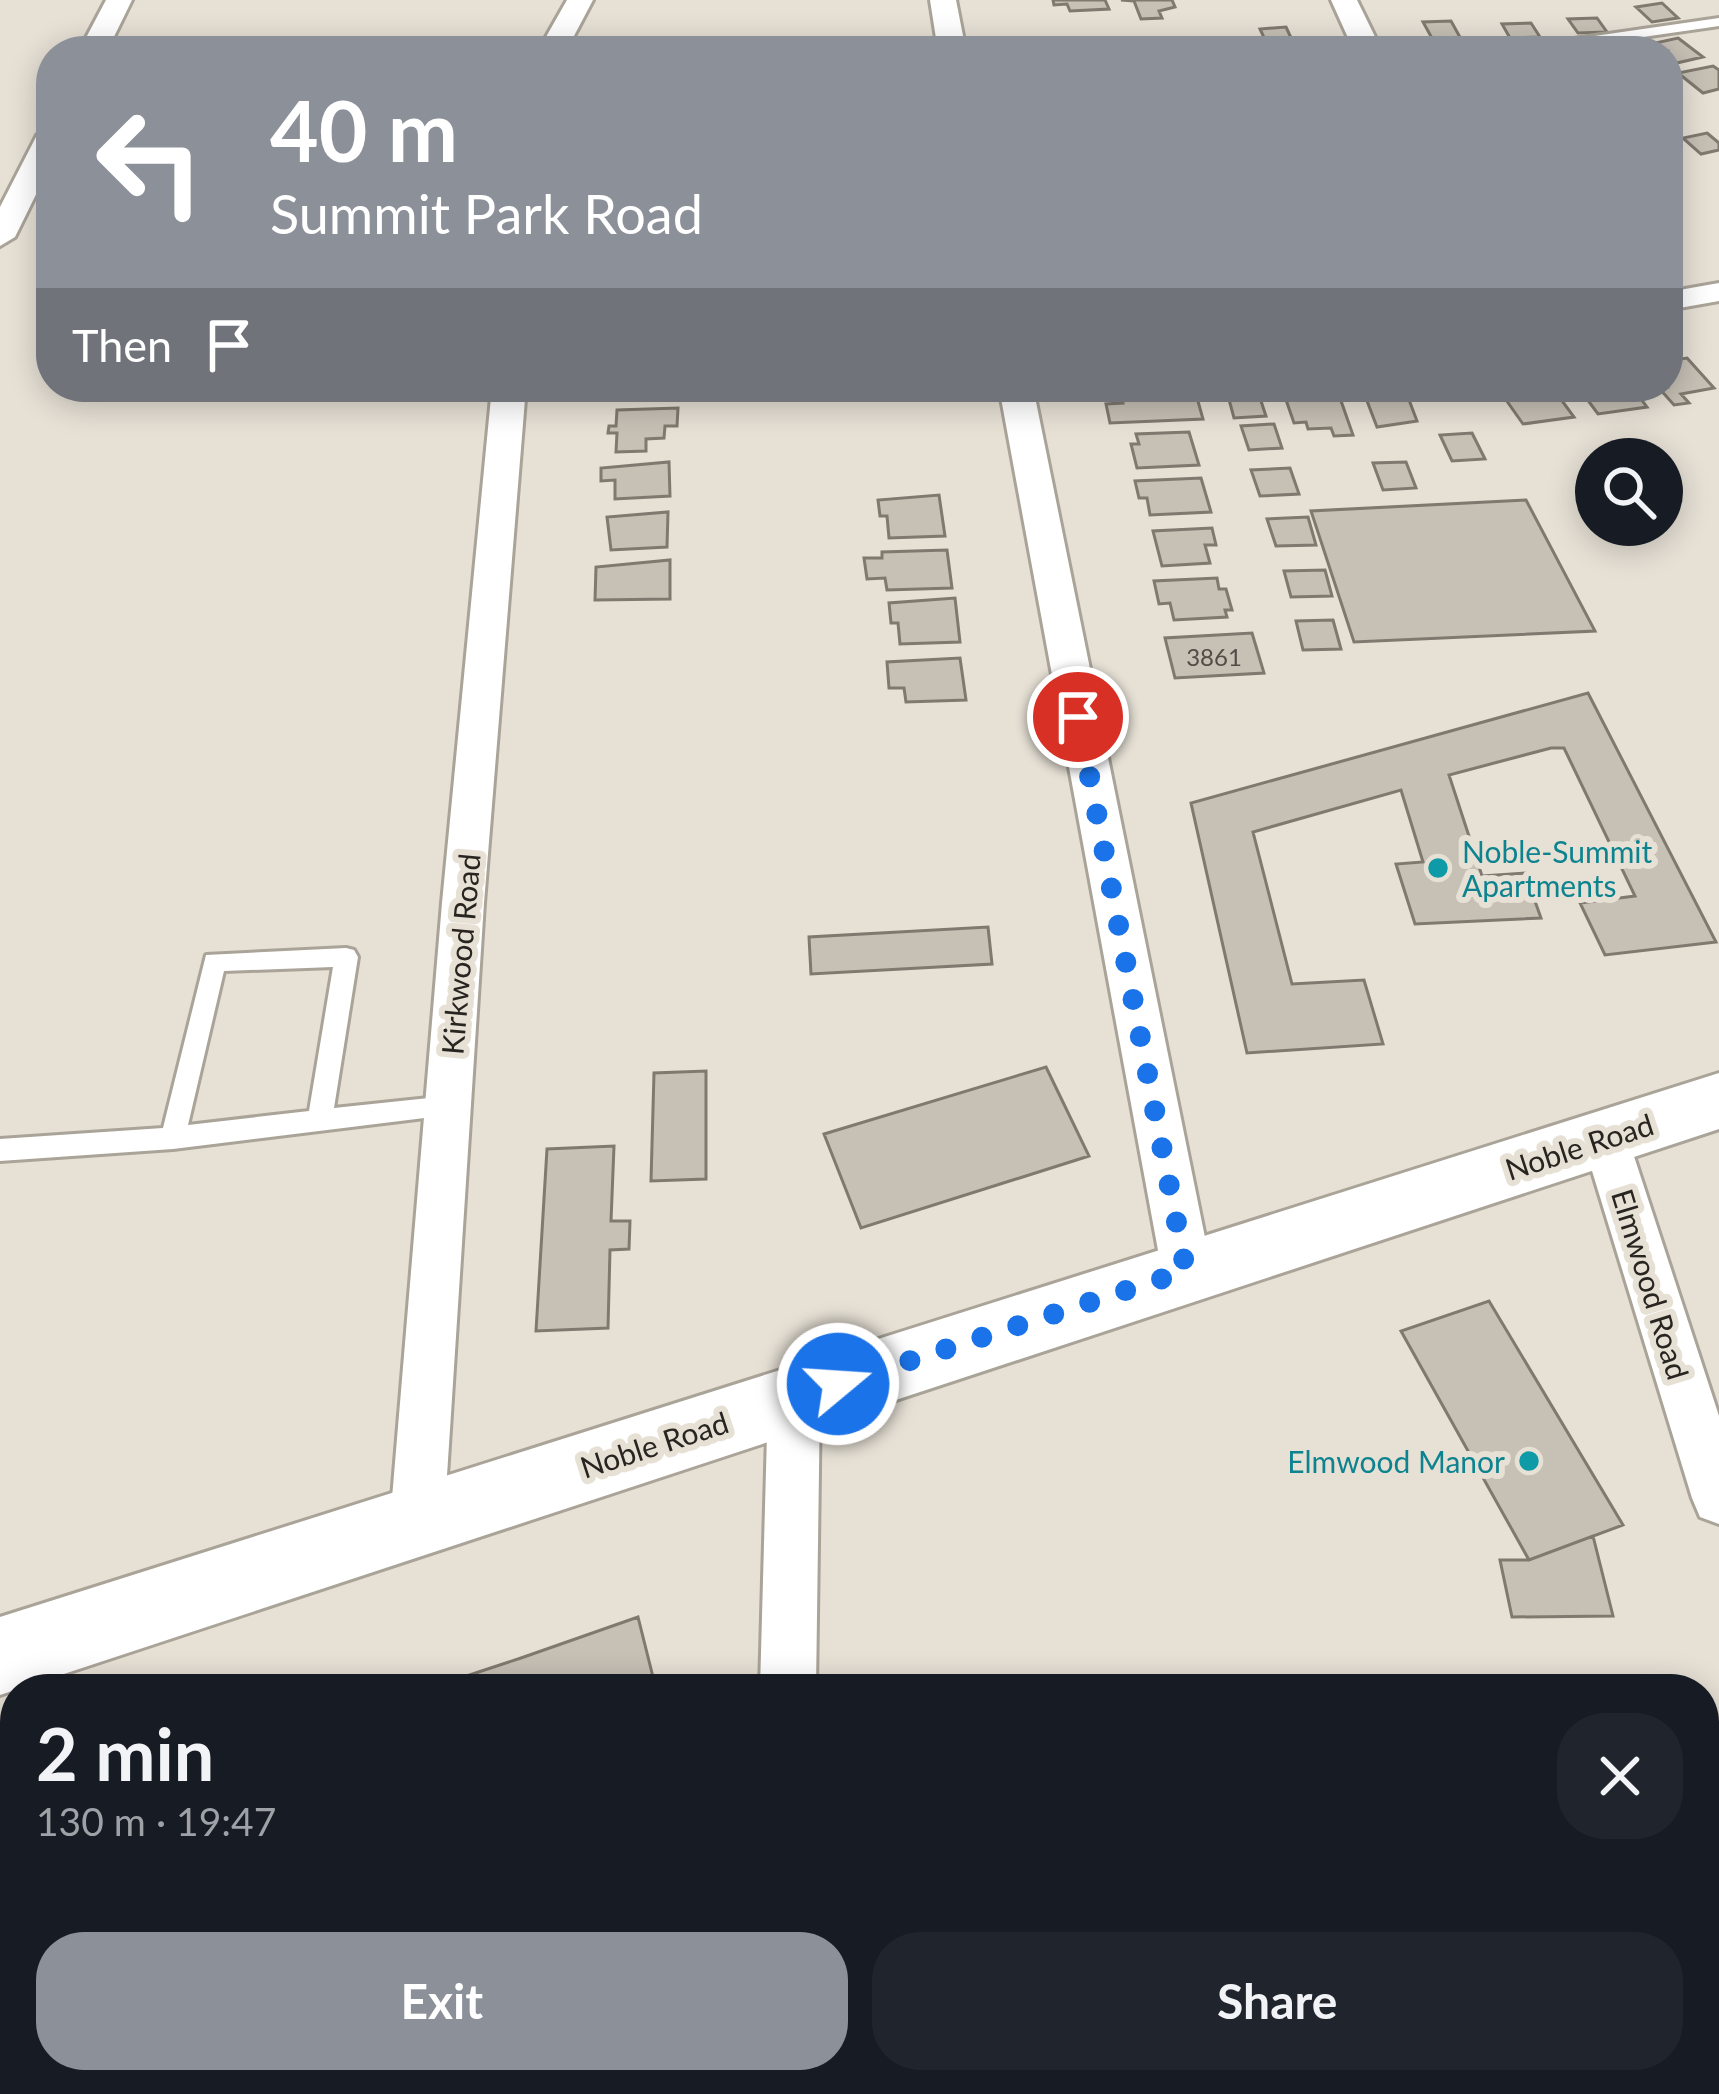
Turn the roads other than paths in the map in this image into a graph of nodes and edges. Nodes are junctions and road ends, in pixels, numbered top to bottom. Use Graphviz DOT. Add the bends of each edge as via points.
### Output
graph roads {
  1 [pos="119,0"];
  2 [pos="580,0"];
  3 [pos="943,0"];
  4 [pos="1344,0"];
  5 [pos="1719,22"];
  6 [pos="101,36"];
  7 [pos="560,36"];
  8 [pos="949,36"];
  9 [pos="1361,36"];
  10 [pos="1629,36"];
  11 [pos="36,165"];
  12 [pos="0,237"];
  13 [pos="1719,292"];
  14 [pos="1683,298"];
  15 [pos="508,402"];
  16 [pos="1019,402"];
  17 [pos="1719,1101"];
  18 [pos="448,1107"];
  19 [pos="320,1120"];
  20 [pos="173,1138"];
  21 [pos="1605,1138"];
  22 [pos="0,1150"];
  23 [pos="1186,1271"];
  24 [pos="794,1398"];
  25 [pos="1719,1498"];
  26 [pos="417,1522"];
  27 [pos="0,1656"];
  28 [pos="788,1674"];
  1 -- 6 [label="street"];
  2 -- 7 [label="street"];
  3 -- 8 [label="street"];
  4 -- 9 [label="street"];
  5 -- 10 [label="lane"];
  11 -- 12 [label="street"];
  13 -- 14 [label="street"];
  15 -- 18 [label="street, Kirkwood Road"];
  16 -- 23 [label="street"];
  17 -- 21 [label="main road, Noble Road"];
  18 -- 19 [label="lane"];
  18 -- 26 [label="street, Kirkwood Road"];
  19 -- 20 [label="lane"];
  19 -- 20 [label="lane" via="346,957 214,962"];
  20 -- 22 [label="lane"];
  21 -- 23 [label="main road, Noble Road"];
  21 -- 25 [label="street, Elmwood Road"];
  23 -- 24 [label="main road, Noble Road"];
  24 -- 26 [label="main road, Noble Road"];
  24 -- 28 [label="street"];
  26 -- 27 [label="main road, Noble Road"];
}
